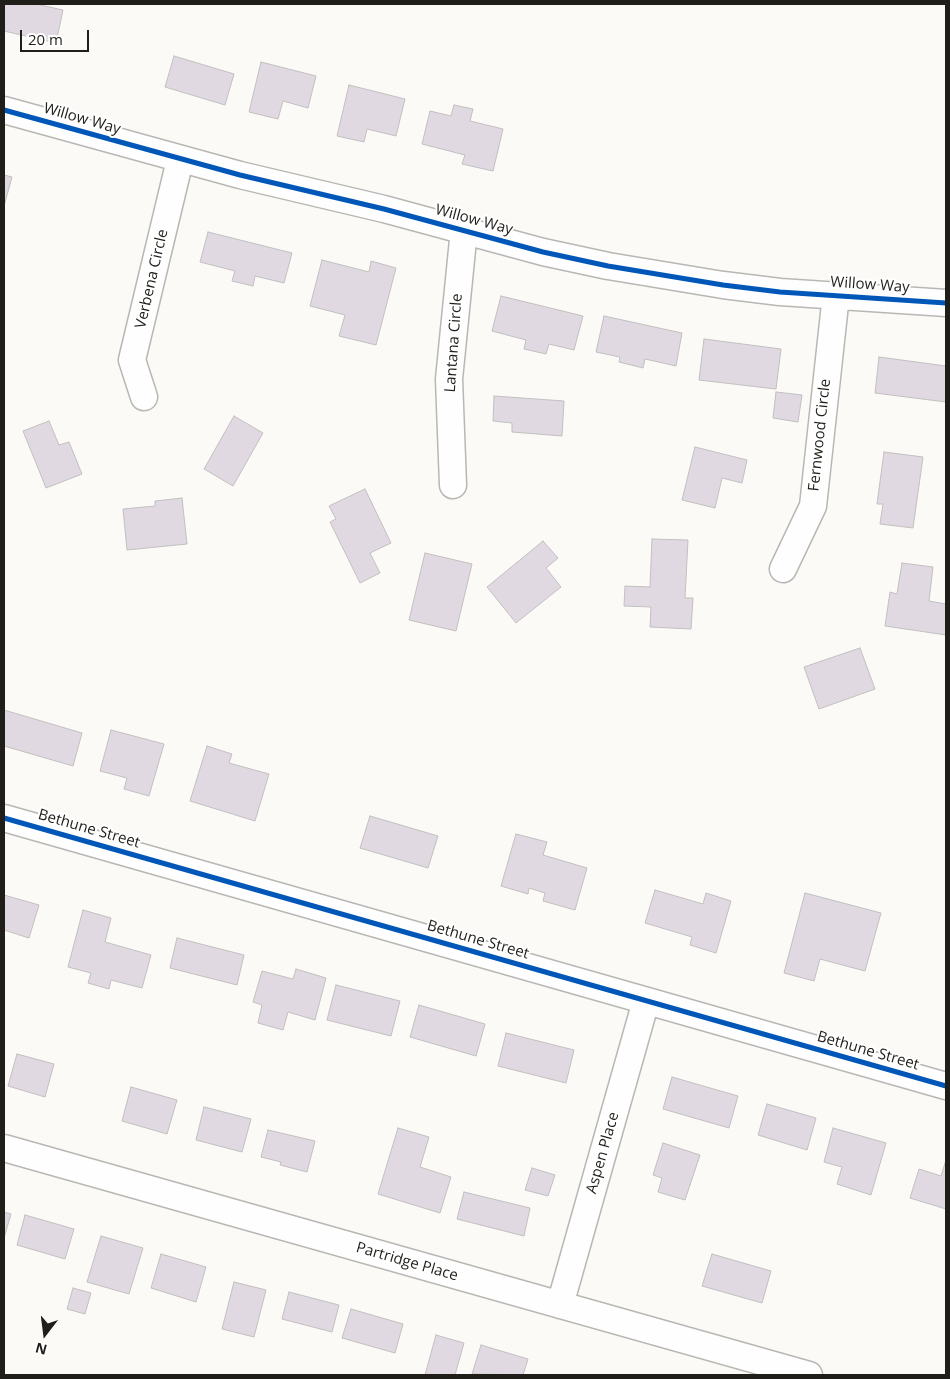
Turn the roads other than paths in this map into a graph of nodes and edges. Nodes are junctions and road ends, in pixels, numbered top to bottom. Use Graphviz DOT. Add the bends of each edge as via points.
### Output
graph roads {
  1 [pos="4,110"];
  2 [pos="180,160"];
  3 [pos="464,230"];
  4 [pos="836,295"];
  5 [pos="946,303"];
  6 [pos="144,397"];
  7 [pos="453,485"];
  8 [pos="783,569"];
  9 [pos="4,818"];
  10 [pos="646,1001"];
  11 [pos="946,1086"];
  12 [pos="4,1148"];
  13 [pos="560,1305"];
  14 [pos="810,1375"];
  1 -- 2 [label="street, Willow Way"];
  2 -- 3 [label="street, Willow Way"];
  2 -- 6 [label="street, Verbena Circle" via="132,360"];
  3 -- 4 [label="street, Willow Way" via="608,266 723,285"];
  3 -- 7 [label="street, Lantana Circle" via="449,378"];
  4 -- 5 [label="street, Willow Way"];
  4 -- 8 [label="street, Fernwood Circle" via="813,506"];
  9 -- 10 [label="street, Bethune Street"];
  10 -- 11 [label="street, Bethune Street"];
  10 -- 13 [label="street, Aspen Place"];
  12 -- 13 [label="street, Partridge Place"];
  13 -- 14 [label="street, Partridge Place"];
}
